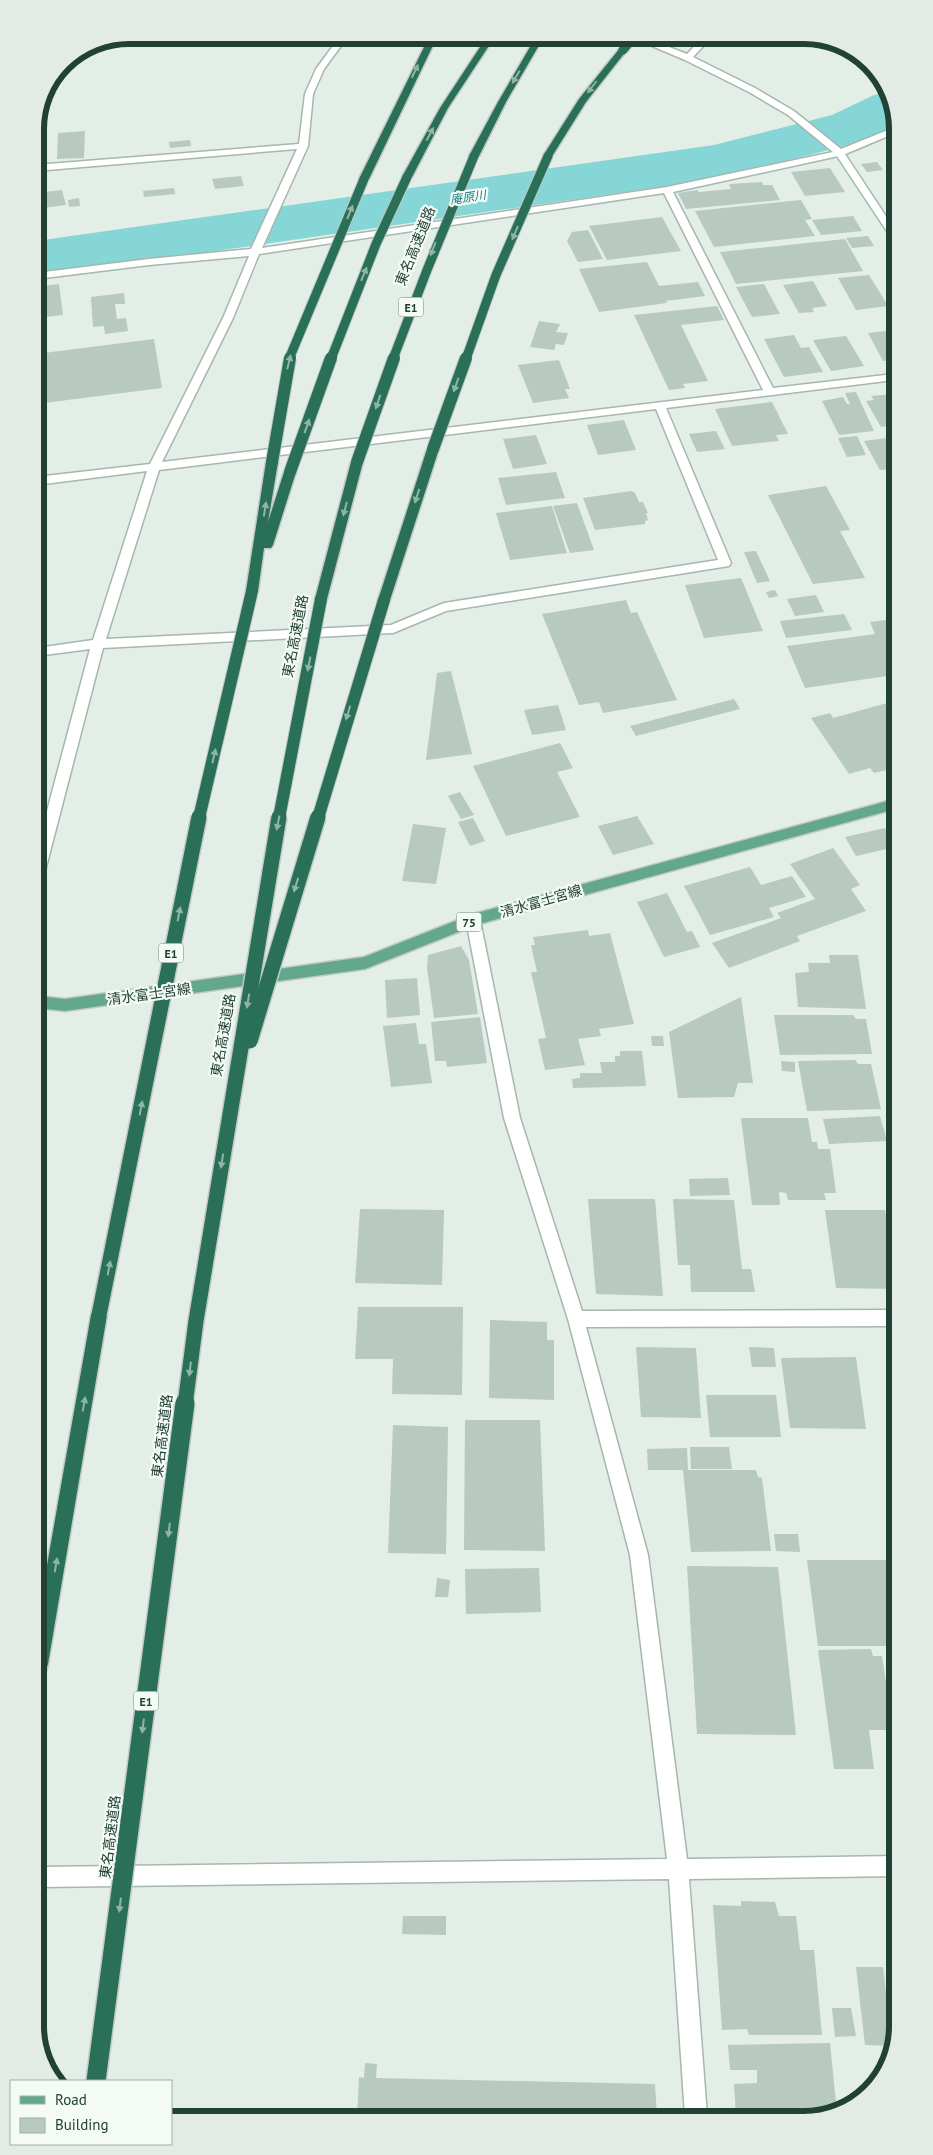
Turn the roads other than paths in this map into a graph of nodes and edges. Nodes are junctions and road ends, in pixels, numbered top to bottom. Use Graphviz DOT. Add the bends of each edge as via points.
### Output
graph roads {
  1 [pos="338,44"];
  2 [pos="430,44"];
  3 [pos="486,44"];
  4 [pos="536,44"];
  5 [pos="628,44"];
  6 [pos="653,44"];
  7 [pos="701,44"];
  8 [pos="688,58"];
  9 [pos="889,133"];
  10 [pos="303,146"];
  11 [pos="840,153"];
  12 [pos="44,167"];
  13 [pos="667,190"];
  14 [pos="889,228"];
  15 [pos="257,248"];
  16 [pos="44,275"];
  17 [pos="889,378"];
  18 [pos="770,393"];
  19 [pos="660,406"];
  20 [pos="154,467"];
  21 [pos="44,480"];
  22 [pos="252,591"];
  23 [pos="98,644"];
  24 [pos="44,651"];
  25 [pos="889,806"];
  26 [pos="44,848"];
  27 [pos="473,920"];
  28 [pos="44,1003"];
  29 [pos="231,1103"];
  30 [pos="889,1318"];
  31 [pos="576,1319"];
  32 [pos="44,1635"];
  33 [pos="889,1866"];
  34 [pos="678,1868"];
  35 [pos="44,1877"];
  36 [pos="96,2080"];
  37 [pos="696,2111"];
  1 -- 10 [label="street" via="320,69 309,94"];
  22 -- 2 [label="highway, one-way, bridge" via="289,360 364,179"];
  22 -- 3 [label="highway, E1, one-way, bridge" via="290,472 376,244 444,108"];
  4 -- 29 [label="highway, 東名高速道路 / E1, one-way, bridge" via="474,156 439,234 357,462 321,599 275,840"];
  5 -- 29 [label="highway, one-way, bridge" via="582,100 548,156 496,275 432,450"];
  6 -- 8 [label="street"];
  7 -- 8 [label="street"];
  8 -- 11 [label="street" via="791,113"];
  9 -- 11 [label="street"];
  10 -- 12 [label="street"];
  10 -- 15 [label="street"];
  11 -- 13 [label="street"];
  11 -- 14 [label="street"];
  13 -- 15 [label="street"];
  13 -- 18 [label="street"];
  15 -- 16 [label="street"];
  15 -- 20 [label="street" via="228,318"];
  17 -- 18 [label="street"];
  18 -- 19 [label="street"];
  19 -- 20 [label="street"];
  19 -- 23 [label="street" via="725,563 444,607 393,629"];
  20 -- 21 [label="street"];
  20 -- 23 [label="street"];
  32 -- 22 [label="highway, E1, one-way, bridge" via="103,1296 194,840"];
  23 -- 24 [label="street"];
  23 -- 26 [label="street"];
  25 -- 27 [label="main road, 清水富士宮線 / 75"];
  27 -- 28 [label="main road, 清水富士宮線 / 75" via="365,963 65,1005"];
  27 -- 31 [label="street" via="512,1118"];
  29 -- 36 [label="highway, 東名高速道路 / E1, one-way, bridge" via="195,1331"];
  30 -- 31 [label="street"];
  31 -- 34 [label="street" via="639,1555"];
  33 -- 34 [label="street"];
  34 -- 35 [label="street"];
  34 -- 37 [label="street"];
}
